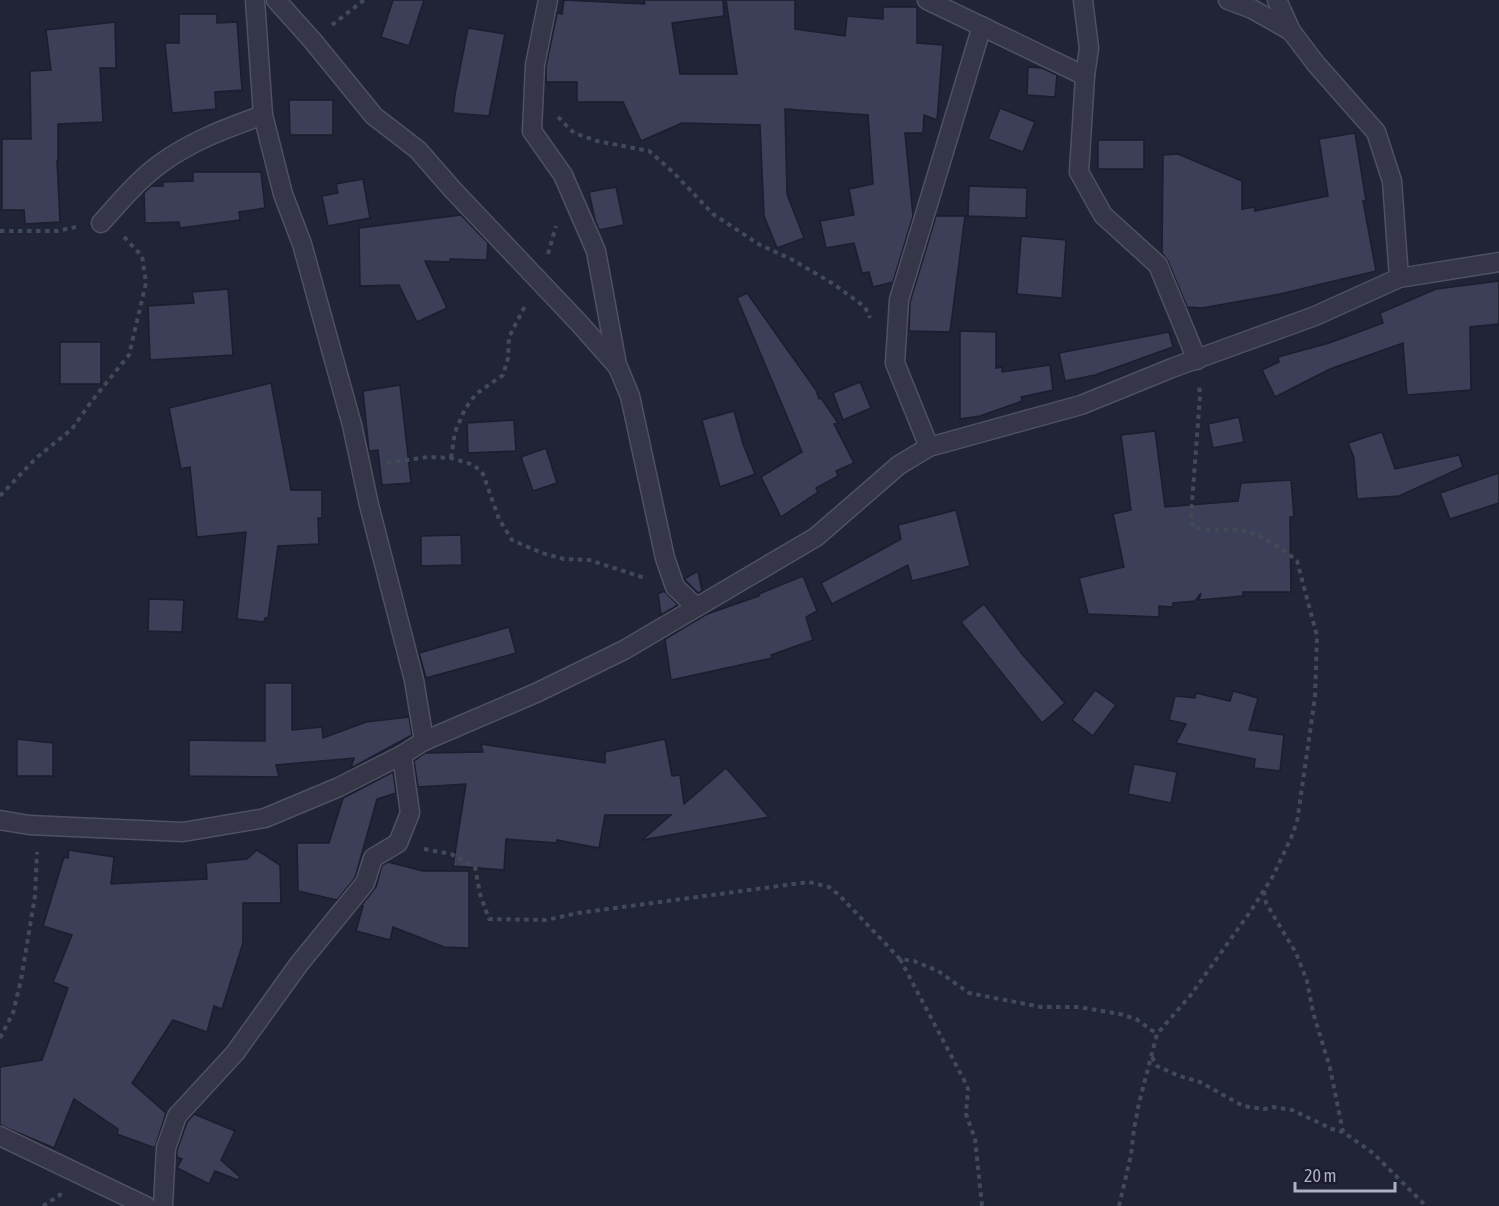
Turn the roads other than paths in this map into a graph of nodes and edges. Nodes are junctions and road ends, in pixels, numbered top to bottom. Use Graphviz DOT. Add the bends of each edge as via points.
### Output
graph roads {
  1 [pos="255,0"];
  2 [pos="276,0"];
  3 [pos="548,0"];
  4 [pos="927,0"];
  5 [pos="1083,0"];
  6 [pos="1228,0"];
  7 [pos="1277,0"];
  8 [pos="982,26"];
  9 [pos="1292,32"];
  10 [pos="1086,76"];
  11 [pos="263,115"];
  12 [pos="101,223"];
  13 [pos="1499,262"];
  14 [pos="1399,278"];
  15 [pos="1197,360"];
  16 [pos="618,367"];
  17 [pos="929,447"];
  18 [pos="696,608"];
  19 [pos="424,741"];
  20 [pos="402,755"];
  21 [pos="0,820"];
  22 [pos="0,1136"];
  23 [pos="146,1206"];
  24 [pos="163,1206"];
  1 -- 11 [label="street"];
  2 -- 16 [label="street" via="374,116 418,150"];
  3 -- 16 [label="street" via="535,75 532,131 563,175 596,250"];
  4 -- 8 [label="street"];
  5 -- 10 [label="street" via="1089,48"];
  6 -- 9 [label="street"];
  7 -- 9 [label="street"];
  8 -- 10 [label="street"];
  8 -- 17 [label="street" via="899,300 895,363"];
  9 -- 14 [label="street" via="1376,132 1392,181"];
  10 -- 15 [label="street" via="1079,172 1103,215 1158,265"];
  11 -- 12 [label="street" via="216,132 159,165"];
  11 -- 19 [label="street" via="352,425 414,681"];
  13 -- 14 [label="street"];
  14 -- 15 [label="street" via="1315,316"];
  15 -- 17 [label="street" via="1080,405"];
  16 -- 18 [label="street" via="630,396 665,558 675,587"];
  17 -- 18 [label="street" via="899,465 816,537"];
  18 -- 19 [label="street" via="624,650"];
  19 -- 20 [label="street"];
  20 -- 21 [label="street" via="265,818 183,832 28,825"];
  20 -- 24 [label="street" via="410,813 398,843 374,858 365,883 299,964 235,1053 177,1116 166,1148"];
  22 -- 23 [label="street"];
}
